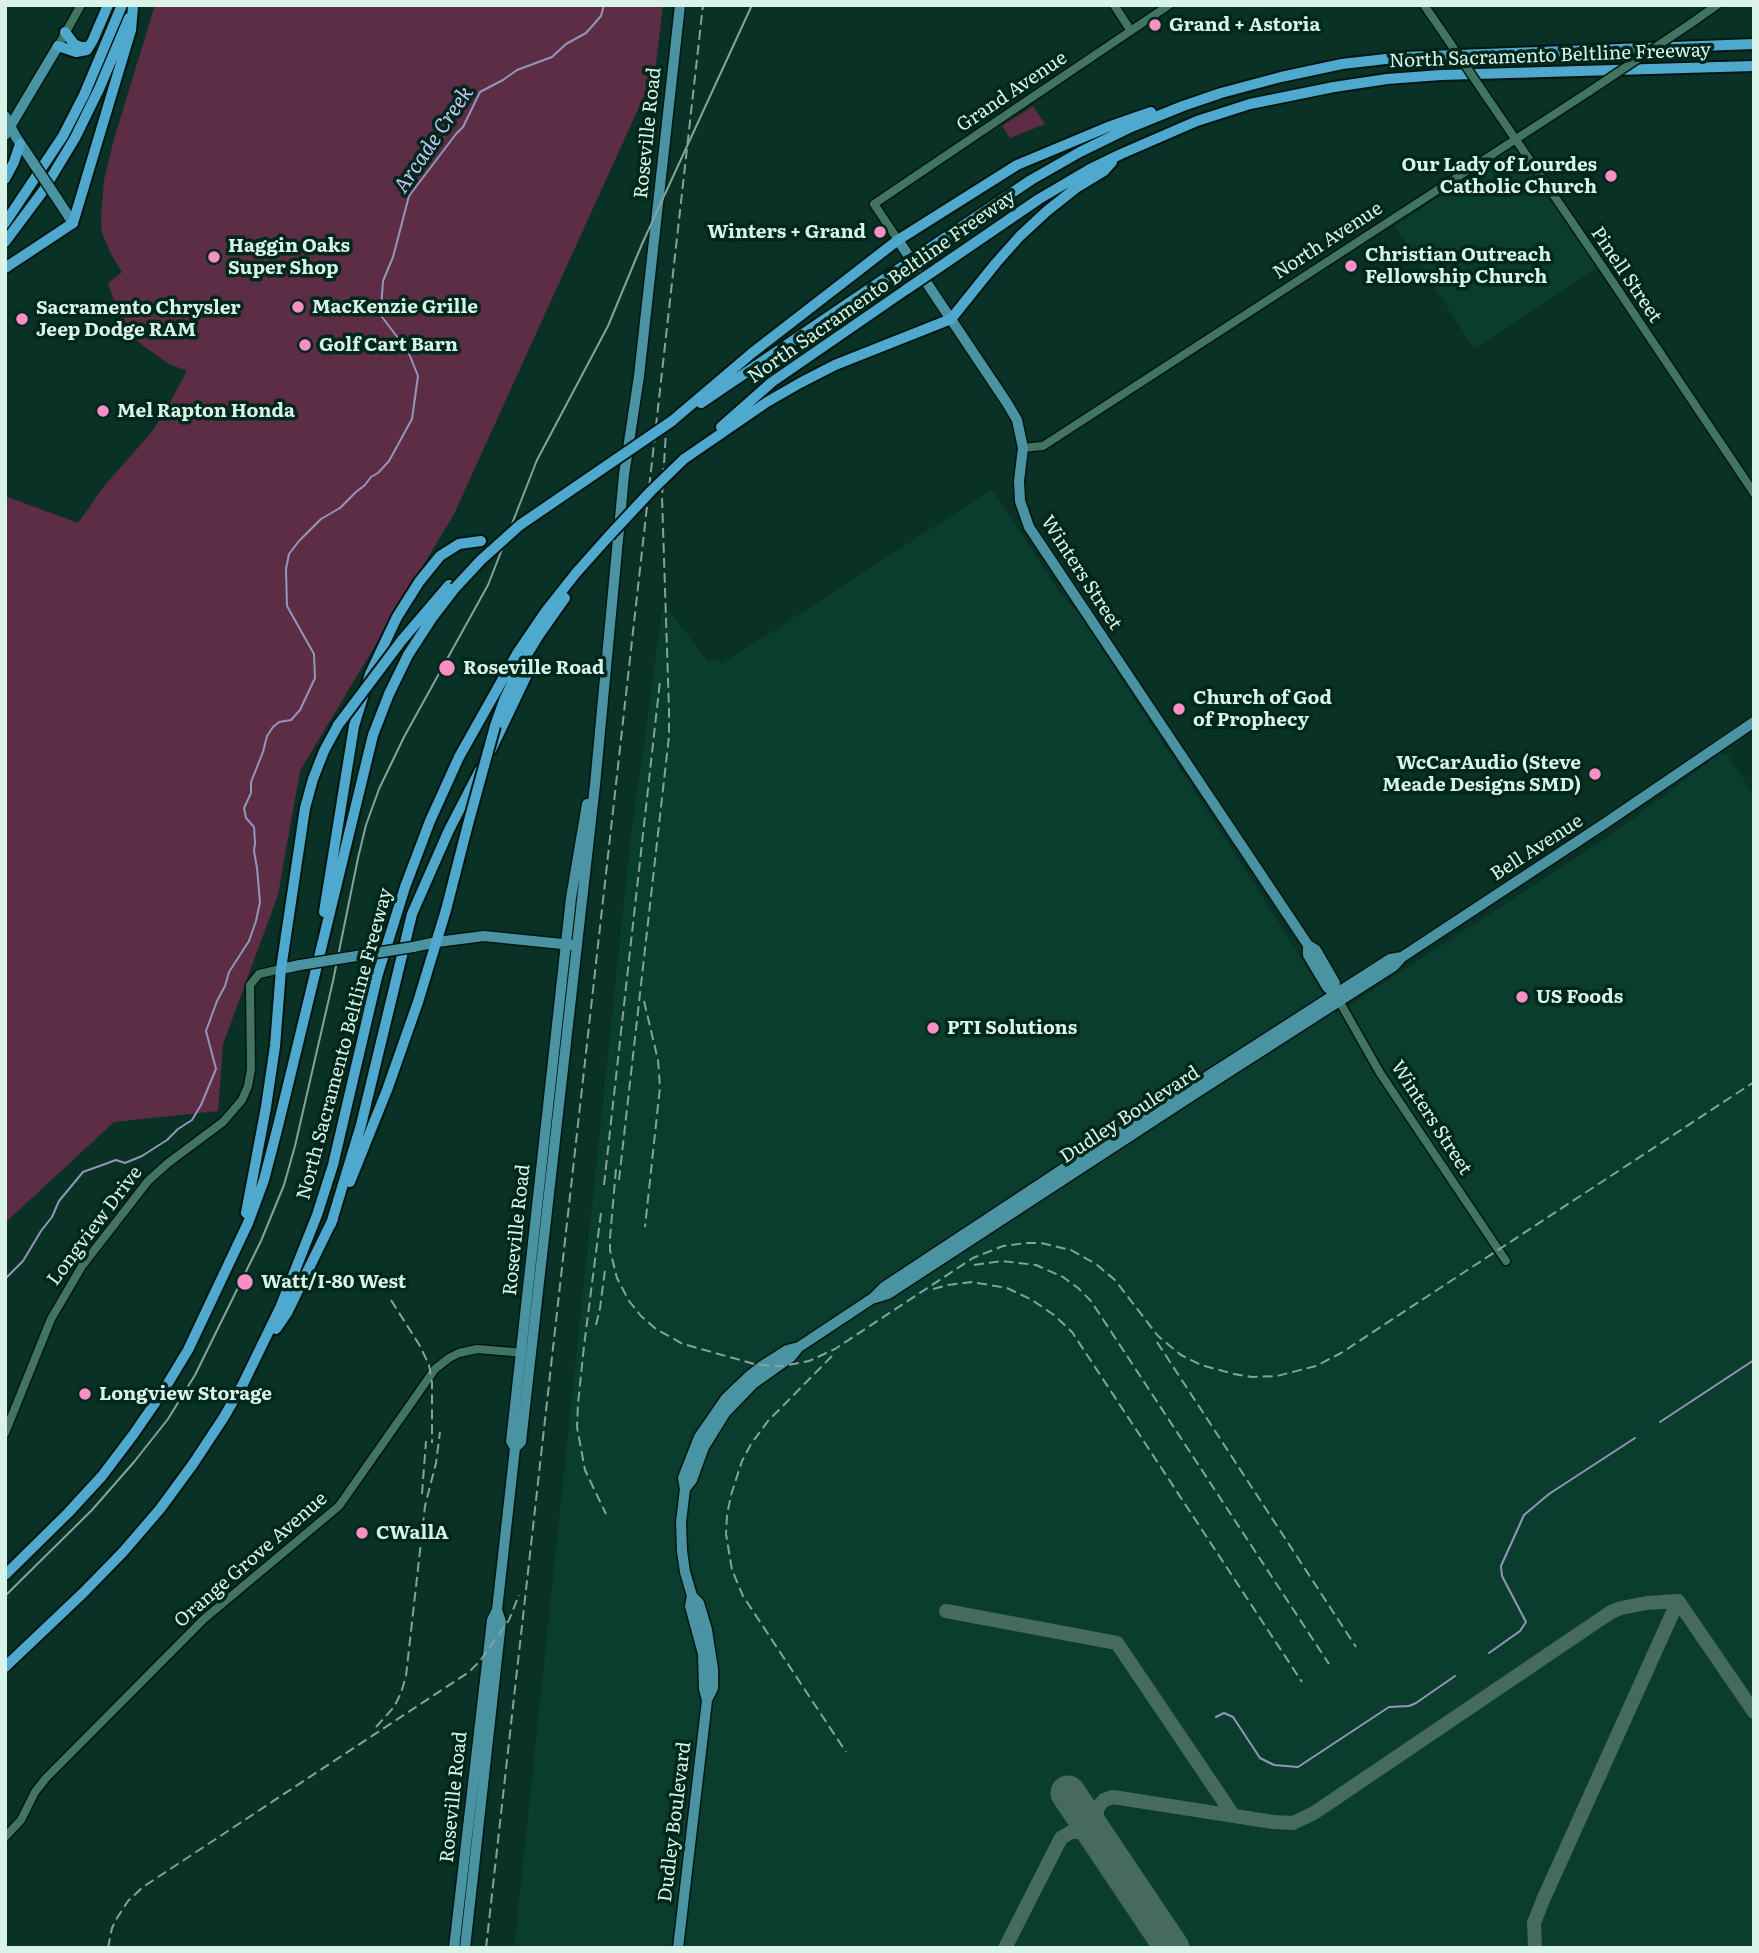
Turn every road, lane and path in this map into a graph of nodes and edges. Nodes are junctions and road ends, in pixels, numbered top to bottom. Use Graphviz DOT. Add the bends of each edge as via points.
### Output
graph roads {
  1 [pos="80,5"];
  2 [pos="108,5"];
  3 [pos="680,5"];
  4 [pos="1114,5"];
  5 [pos="1169,5"];
  6 [pos="1424,5"];
  7 [pos="1717,5"];
  8 [pos="130,6"];
  9 [pos="1131,31"];
  10 [pos="65,32"];
  11 [pos="1754,44"];
  12 [pos="58,46"];
  13 [pos="90,47"];
  14 [pos="1754,66"];
  15 [pos="1221,93"];
  16 [pos="5,116"];
  17 [pos="7,129"];
  18 [pos="1515,139"];
  19 [pos="20,144"];
  20 [pos="1121,154"];
  21 [pos="15,162"];
  22 [pos="34,164"];
  23 [pos="5,179"];
  24 [pos="874,204"];
  25 [pos="5,223"];
  26 [pos="73,223"];
  27 [pos="898,240"];
  28 [pos="5,242"];
  29 [pos="5,268"];
  30 [pos="951,319"];
  31 [pos="720,385"];
  32 [pos="737,419"];
  33 [pos="1023,448"];
  34 [pos="1754,493"];
  35 [pos="609,536"];
  36 [pos="481,541"];
  37 [pos="452,587"];
  38 [pos="531,666"];
  39 [pos="1754,722"];
  40 [pos="326,932"];
  41 [pos="437,942"];
  42 [pos="571,945"];
  43 [pos="281,969"];
  44 [pos="1336,996"];
  45 [pos="331,1224"];
  46 [pos="241,1237"];
  47 [pos="1506,1261"];
  48 [pos="260,1351"];
  49 [pos="526,1353"];
  50 [pos="5,1433"];
  51 [pos="5,1575"];
  52 [pos="497,1610"];
  53 [pos="5,1668"];
  54 [pos="5,1836"];
  55 [pos="454,1948"];
  56 [pos="465,1948"];
  57 [pos="678,1948"];
  1 -- 10 [label="street"];
  2 -- 13 [label="highway"];
  3 -- 42 [label="main road, Roseville Road" via="624,475 596,785"];
  4 -- 9 [label="street"];
  5 -- 9 [label="street, Grand Avenue"];
  6 -- 18 [label="street, Pinell Street, bridge"];
  7 -- 18 [label="street, North Avenue, bridge"];
  8 -- 25 [label="highway" via="63,136"];
  8 -- 26 [label="highway" via="131,30"];
  8 -- 28 [label="highway" via="75,138"];
  9 -- 24 [label="street, Grand Avenue"];
  10 -- 12 [label="street"];
  10 -- 13 [label="highway" via="74,44"];
  11 -- 15 [label="highway, North Sacramento Beltline Freeway" via="1403,57 1329,67"];
  12 -- 13 [label="highway" via="76,52"];
  12 -- 17 [label="main road"];
  14 -- 20 [label="highway, North Sacramento Beltline Freeway" via="1387,79 1250,104"];
  15 -- 27 [label="highway" via="1108,127 1017,165"];
  15 -- 31 [label="highway, North Sacramento Beltline Freeway, bridge" via="1131,127 1031,180"];
  16 -- 17 [label="main road"];
  17 -- 19 [label="main road"];
  18 -- 33 [label="street, North Avenue" via="1043,446"];
  18 -- 34 [label="street, Pinell Street"];
  19 -- 21 [label="highway"];
  19 -- 22 [label="main road"];
  20 -- 30 [label="highway" via="1020,236"];
  20 -- 32 [label="highway, North Sacramento Beltline Freeway, bridge" via="1039,199 772,382"];
  21 -- 22 [label="highway"];
  21 -- 23 [label="highway"];
  22 -- 26 [label="main road, bridge"];
  24 -- 27 [label="street, Winters Street"];
  26 -- 29 [label="highway"];
  27 -- 30 [label="main road, Winters Street"];
  27 -- 31 [label="highway"];
  30 -- 32 [label="highway" via="835,365"];
  30 -- 33 [label="main road, Winters Street" via="1012,409"];
  31 -- 37 [label="highway, bridge" via="474,559"];
  32 -- 35 [label="highway, North Sacramento Beltline Freeway, bridge" via="684,459"];
  33 -- 44 [label="main road, Winters Street" via="1020,491 1029,527 1308,945 1308,955"];
  35 -- 41 [label="highway, bridge" via="539,635 505,698"];
  35 -- 48 [label="highway, North Sacramento Beltline Freeway" via="518,652 459,757 430,821 377,977 329,1177"];
  36 -- 40 [label="highway" via="458,544 440,556 397,617 370,674 346,769 323,915"];
  37 -- 40 [label="highway" via="408,655 381,715"];
  37 -- 43 [label="highway, bridge" via="421,616 338,725 317,770 305,808"];
  38 -- 45 [label="highway" via="412,914 361,1125"];
  39 -- 44 [label="main road, Bell Avenue" via="1402,957 1390,959"];
  40 -- 46 [label="highway" via="267,1169"];
  41 -- 42 [label="main road, Longview Drive" via="484,936"];
  41 -- 43 [label="main road, Longview Drive, bridge"];
  41 -- 45 [label="highway" via="387,1090"];
  42 -- 49 [label="main road, Roseville Road"];
  43 -- 46 [label="highway" via="266,1107"];
  43 -- 50 [label="street, Longview Drive" via="260,974 250,985 251,1069 242,1100 223,1122 148,1181 82,1266 51,1319"];
  44 -- 47 [label="street, Winters Street" via="1382,1076"];
  44 -- 57 [label="main road, Dudley Boulevard" via="904,1273 799,1347 787,1349 748,1377 706,1424 683,1478 681,1536 707,1700"];
  45 -- 48 [label="highway" via="287,1313"];
  46 -- 51 [label="highway" via="188,1350 140,1425 68,1513"];
  48 -- 53 [label="highway, North Sacramento Beltline Freeway" via="224,1417 159,1509 123,1552"];
  49 -- 52 [label="main road, Roseville Road" via="511,1441 515,1448"];
  49 -- 54 [label="street, Orange Grove Avenue" via="466,1351 435,1368 336,1510 204,1619 46,1778 21,1820"];
  52 -- 55 [label="main road, Roseville Road" via="492,1620"];
  52 -- 56 [label="main road, Roseville Road" via="501,1622"];
}
